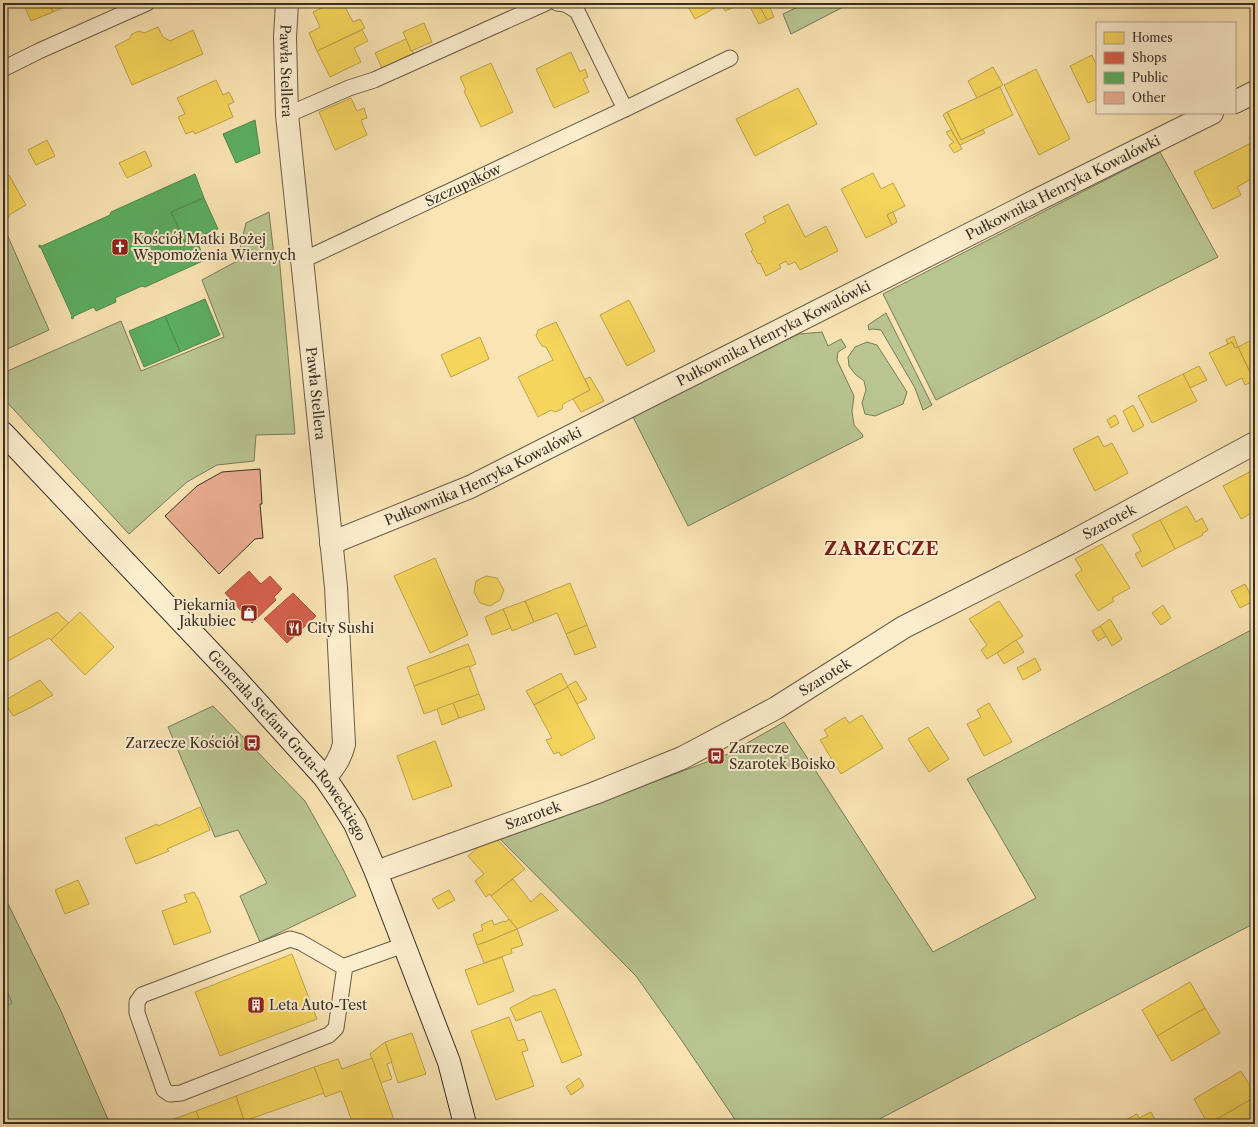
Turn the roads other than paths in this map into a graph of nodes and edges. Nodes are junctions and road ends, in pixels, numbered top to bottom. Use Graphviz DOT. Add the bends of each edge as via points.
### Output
graph roads {
  1 [pos="147,3"];
  2 [pos="286,3"];
  3 [pos="546,3"];
  4 [pos="557,3"];
  5 [pos="730,58"];
  6 [pos="3,69"];
  7 [pos="1255,92"];
  8 [pos="1236,102"];
  9 [pos="625,109"];
  10 [pos="1210,114"];
  11 [pos="286,115"];
  12 [pos="301,261"];
  13 [pos="3,433"];
  14 [pos="1255,443"];
  15 [pos="331,543"];
  16 [pos="326,778"];
  17 [pos="376,872"];
  18 [pos="404,945"];
  19 [pos="345,966"];
  20 [pos="465,1124"];
  1 -- 6 [label="lane"];
  2 -- 11 [label="street, Pawła Stellera"];
  3 -- 11 [label="lane" via="374,80"];
  4 -- 9 [label="lane" via="565,4 577,11"];
  5 -- 9 [label="lane, Szczupaków"];
  7 -- 8 [label="street"];
  9 -- 12 [label="lane, Szczupaków"];
  10 -- 15 [label="street, Pułkownika Henryka Kowalówki" via="470,487"];
  11 -- 12 [label="street, Pawła Stellera"];
  12 -- 15 [label="street, Pawła Stellera"];
  13 -- 16 [label="street, Generała Stefana Grota-Roweckiego" via="164,602"];
  14 -- 17 [label="street, Szarotek" via="1070,543 904,627 776,708 682,758 595,793"];
  15 -- 16 [label="street, Pawła Stellera" via="336,588 344,744 337,764"];
  16 -- 17 [label="street, Generała Stefana Grota-Roweckiego" via="355,824"];
  17 -- 18 [label="street, Generała Stefana Grota-Roweckiego"];
  18 -- 19 [label="lane"];
  18 -- 20 [label="street, Generała Stefana Grota-Roweckiego" via="449,1062"];
  19 -- 19 [label="lane" via="290,939 142,995 137,1002 137,1013 164,1090 170,1094 181,1093 329,1035 336,1028"];
}
